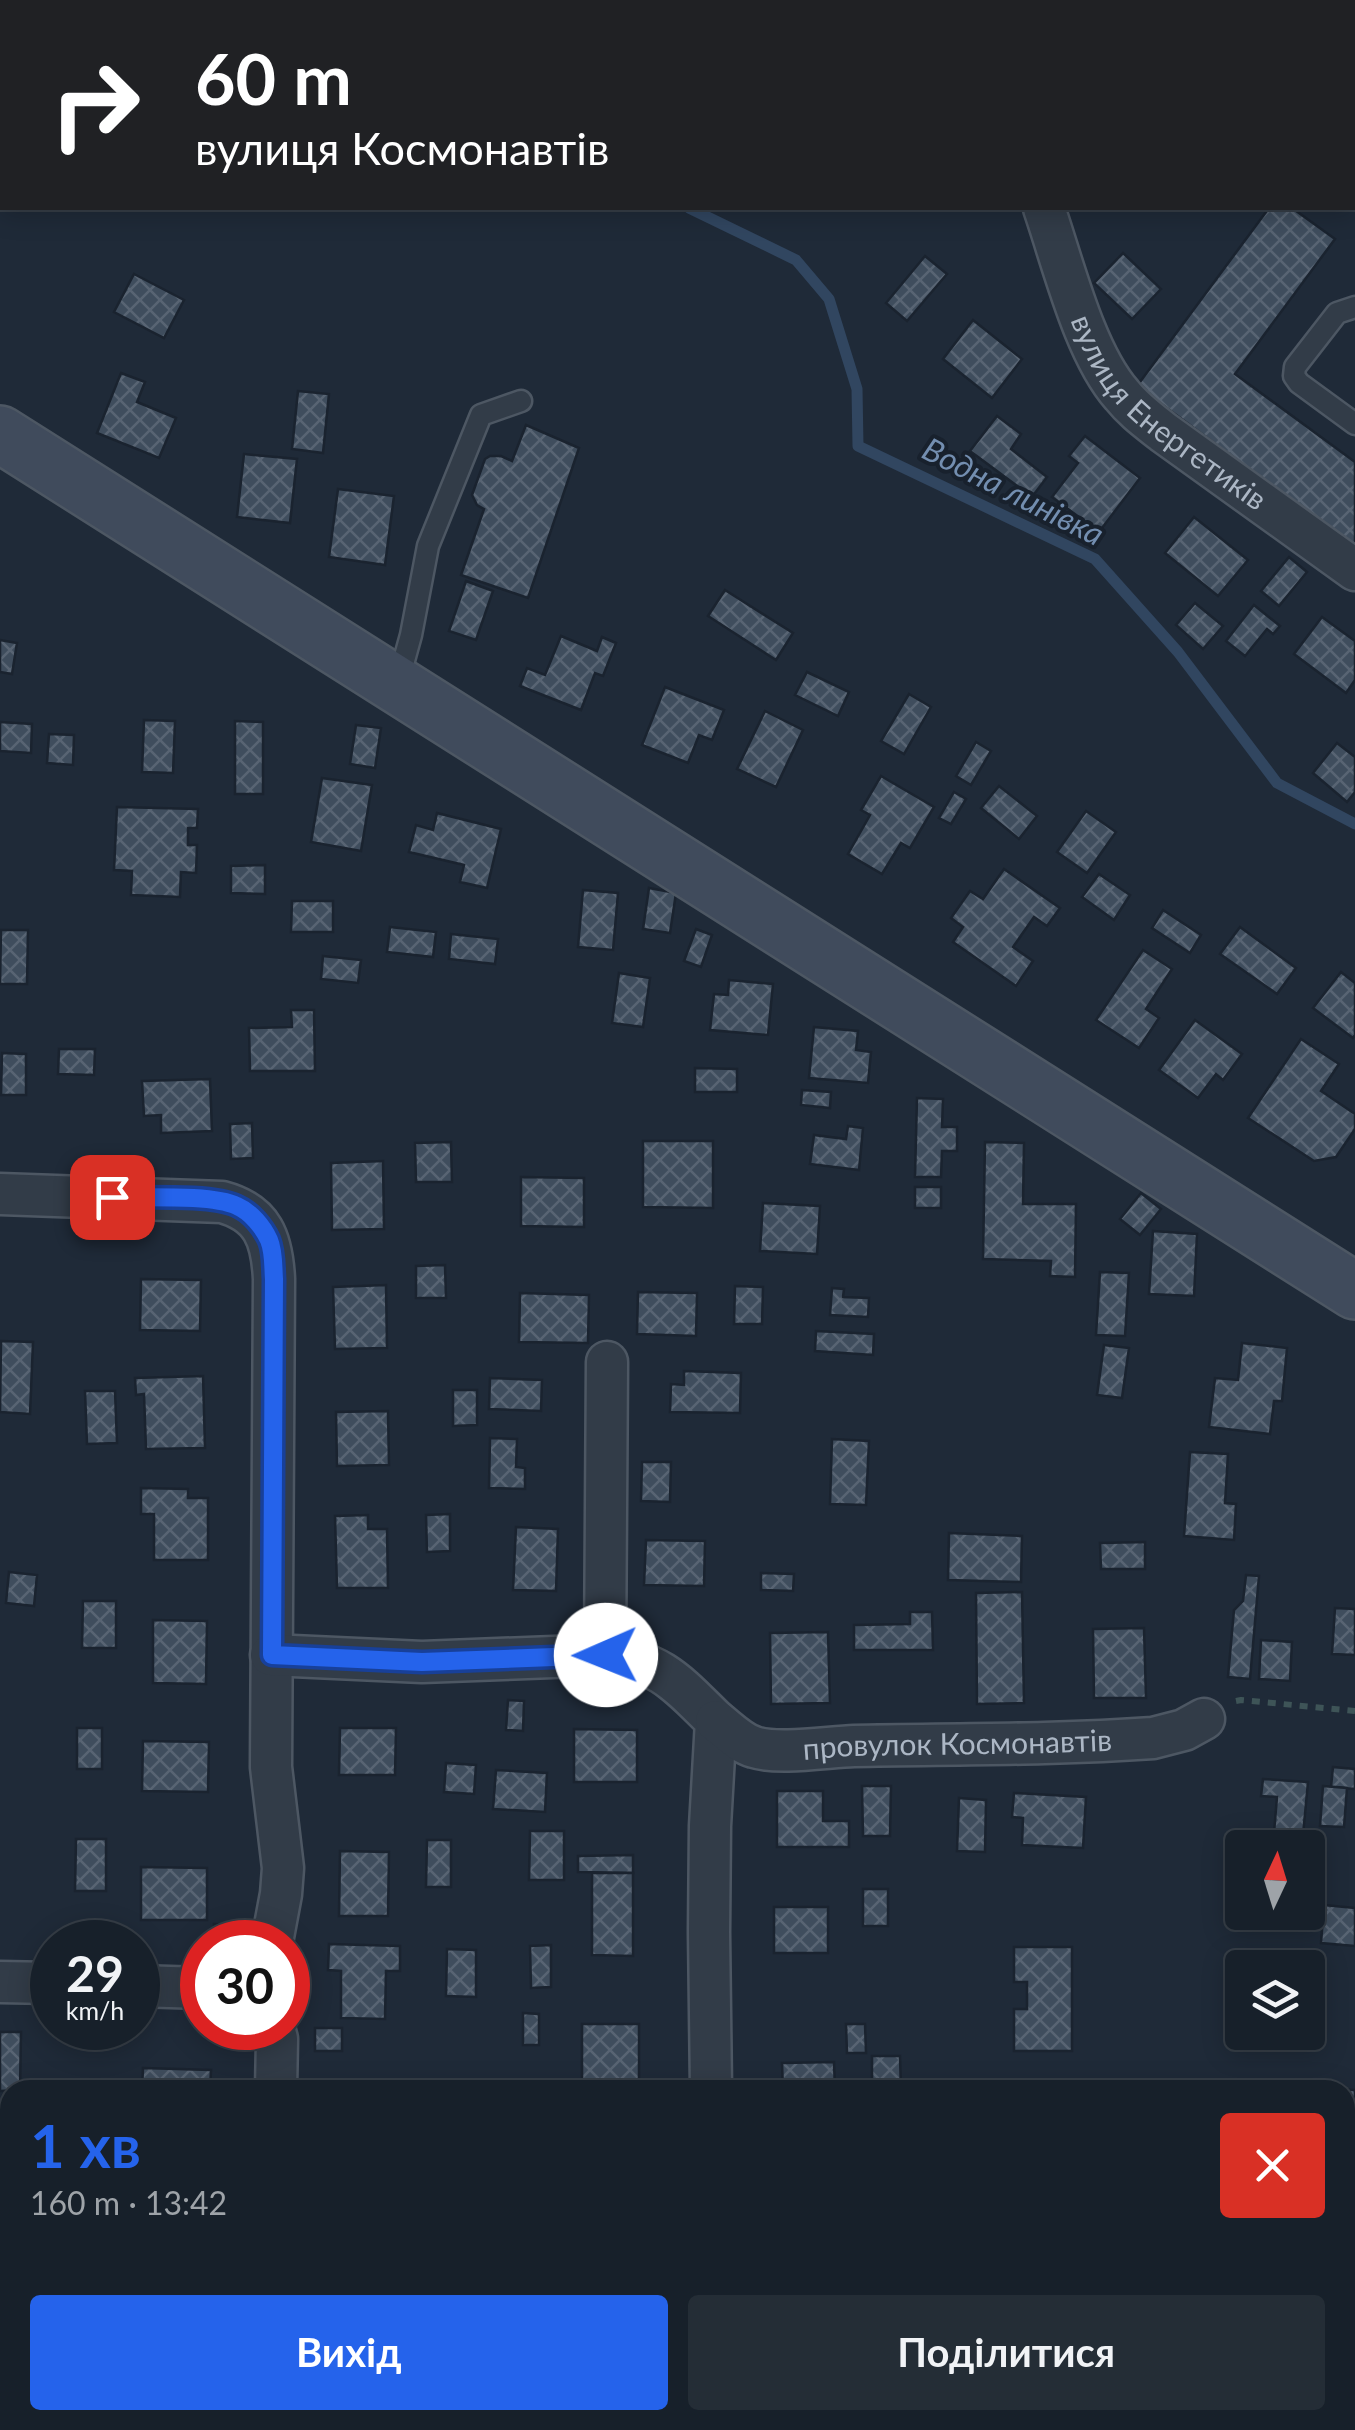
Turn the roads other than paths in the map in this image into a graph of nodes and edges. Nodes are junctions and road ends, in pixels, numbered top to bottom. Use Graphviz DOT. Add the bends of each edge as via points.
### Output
graph roads {
  1 [pos="1045,210"];
  2 [pos="1355,306"];
  3 [pos="521,401"];
  4 [pos="1355,424"];
  5 [pos="0,434"];
  6 [pos="1355,570"];
  7 [pos="397,685"];
  8 [pos="0,1194"];
  9 [pos="1355,1291"];
  10 [pos="608,1362"];
  11 [pos="272,1655"];
  12 [pos="606,1655"];
  13 [pos="1204,1719"];
  14 [pos="716,1721"];
  15 [pos="276,1920"];
  16 [pos="0,1982"];
  17 [pos="30,1983"];
  18 [pos="277,2050"];
  19 [pos="276,2080"];
  20 [pos="712,2080"];
  1 -- 6 [label="street, вулиця Енергетиків" via="1096,354 1120,393 1163,432"];
  2 -- 4 [label="lane" via="1337,314 1294,376"];
  3 -- 7 [label="lane" via="481,415 428,546"];
  5 -- 7 [label="street"];
  7 -- 9 [label="street"];
  8 -- 11 [label="street" via="222,1202 261,1226 274,1279"];
  10 -- 12 [label="street"];
  11 -- 12 [label="street, провулок Космонавтів" via="422,1662"];
  11 -- 15 [label="street" via="271,1768 282,1868"];
  12 -- 14 [label="street, провулок Космонавтів" via="667,1675"];
  13 -- 14 [label="street, провулок Космонавтів" via="1153,1738 784,1750 754,1748"];
  14 -- 20 [label="street"];
  16 -- 17 [label="street"];
  18 -- 19 [label="street"];
}
